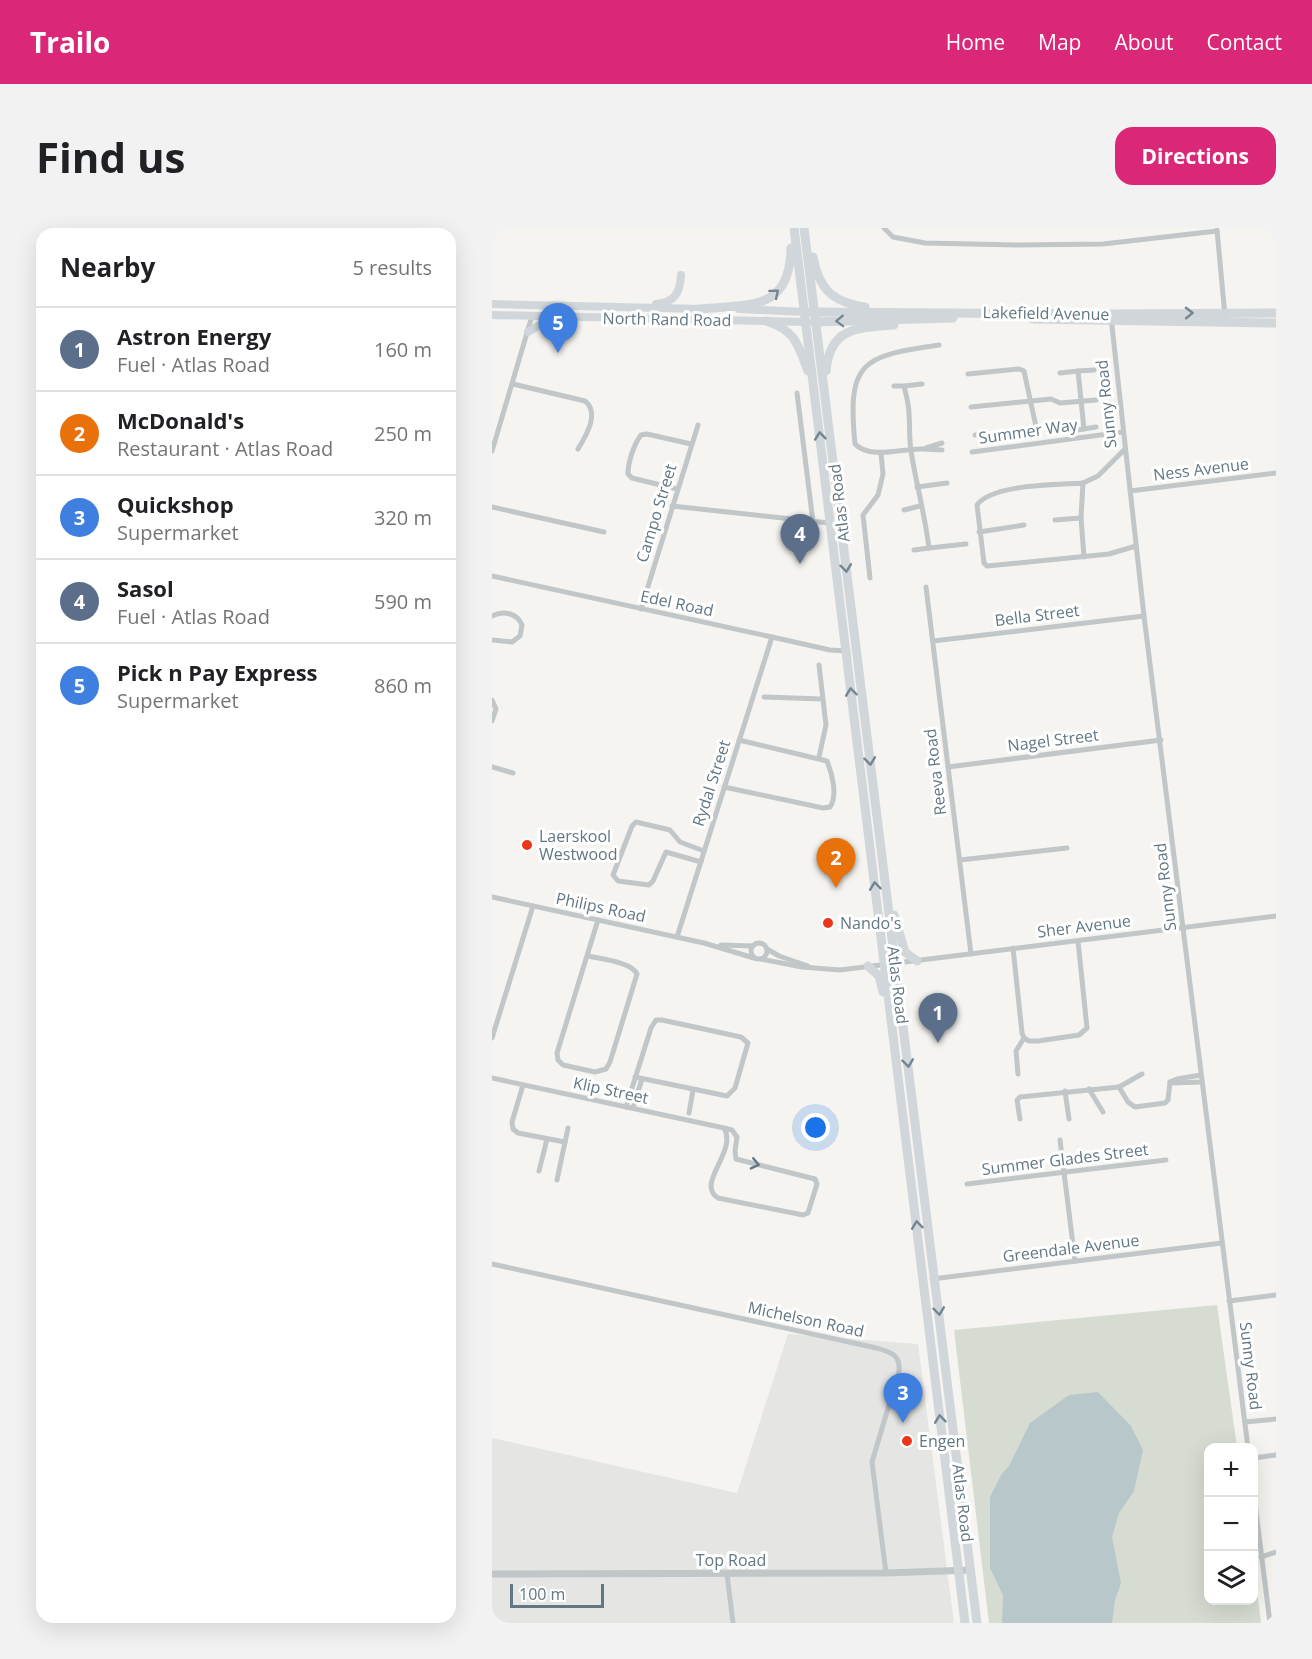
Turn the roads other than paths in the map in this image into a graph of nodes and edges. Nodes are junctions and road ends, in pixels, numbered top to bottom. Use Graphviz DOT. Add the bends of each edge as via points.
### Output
graph roads {
  1 [pos="793,228"];
  2 [pos="806,228"];
  3 [pos="884,228"];
  4 [pos="1217,230"];
  5 [pos="681,275"];
  6 [pos="492,306"];
  7 [pos="618,307"];
  8 [pos="699,309"];
  9 [pos="805,312"];
  10 [pos="815,312"];
  11 [pos="938,312"];
  12 [pos="1276,313"];
  13 [pos="492,315"];
  14 [pos="518,315"];
  15 [pos="532,316"];
  16 [pos="554,316"];
  17 [pos="949,318"];
  18 [pos="1111,318"];
  19 [pos="1225,318"];
  20 [pos="766,321"];
  21 [pos="806,322"];
  22 [pos="817,322"];
  23 [pos="1276,323"];
  24 [pos="528,330"];
  25 [pos="939,345"];
  26 [pos="1094,370"];
  27 [pos="1078,371"];
  28 [pos="1060,373"];
  29 [pos="968,374"];
  30 [pos="513,384"];
  31 [pos="921,384"];
  32 [pos="894,386"];
  33 [pos="904,386"];
  34 [pos="814,390"];
  35 [pos="797,393"];
  36 [pos="825,393"];
  37 [pos="1096,400"];
  38 [pos="1031,401"];
  39 [pos="1081,401"];
  40 [pos="971,407"];
  41 [pos="698,424"];
  42 [pos="1036,428"];
  43 [pos="1096,428"];
  44 [pos="1084,429"];
  45 [pos="495,430"];
  46 [pos="1071,431"];
  47 [pos="1122,432"];
  48 [pos="975,435"];
  49 [pos="1038,436"];
  50 [pos="692,444"];
  51 [pos="942,447"];
  52 [pos="578,449"];
  53 [pos="911,450"];
  54 [pos="1124,450"];
  55 [pos="492,451"];
  56 [pos="972,452"];
  57 [pos="881,453"];
  58 [pos="1276,473"];
  59 [pos="947,483"];
  60 [pos="1083,483"];
  61 [pos="917,487"];
  62 [pos="677,489"];
  63 [pos="1130,491"];
  64 [pos="672,506"];
  65 [pos="920,506"];
  66 [pos="492,507"];
  67 [pos="904,510"];
  68 [pos="1081,518"];
  69 [pos="1055,520"];
  70 [pos="813,522"];
  71 [pos="830,523"];
  72 [pos="1024,525"];
  73 [pos="604,532"];
  74 [pos="979,532"];
  75 [pos="966,544"];
  76 [pos="1137,546"];
  77 [pos="929,548"];
  78 [pos="914,550"];
  79 [pos="1084,557"];
  80 [pos="492,576"];
  81 [pos="870,578"];
  82 [pos="926,587"];
  83 [pos="641,609"];
  84 [pos="492,616"];
  85 [pos="1144,616"];
  86 [pos="772,638"];
  87 [pos="492,640"];
  88 [pos="933,640"];
  89 [pos="846,651"];
  90 [pos="856,651"];
  91 [pos="819,665"];
  92 [pos="764,697"];
  93 [pos="492,699"];
  94 [pos="822,699"];
  95 [pos="492,721"];
  96 [pos="739,740"];
  97 [pos="1161,740"];
  98 [pos="819,757"];
  99 [pos="948,767"];
  100 [pos="492,768"];
  101 [pos="513,773"];
  102 [pos="724,787"];
  103 [pos="1066,848"];
  104 [pos="704,851"];
  105 [pos="960,860"];
  106 [pos="701,862"];
  107 [pos="885,890"];
  108 [pos="492,897"];
  109 [pos="533,906"];
  110 [pos="1276,916"];
  111 [pos="598,920"];
  112 [pos="1183,928"];
  113 [pos="677,937"];
  114 [pos="1078,941"];
  115 [pos="704,943"];
  116 [pos="753,946"];
  117 [pos="1013,948"];
  118 [pos="767,949"];
  119 [pos="971,954"];
  120 [pos="588,956"];
  121 [pos="754,958"];
  122 [pos="761,959"];
  123 [pos="917,961"];
  124 [pos="896,964"];
  125 [pos="885,965"];
  126 [pos="868,966"];
  127 [pos="809,967"];
  128 [pos="891,1017"];
  129 [pos="492,1038"];
  130 [pos="1024,1038"];
  131 [pos="1018,1074"];
  132 [pos="1142,1074"];
  133 [pos="635,1077"];
  134 [pos="492,1078"];
  135 [pos="642,1079"];
  136 [pos="1201,1079"];
  137 [pos="523,1084"];
  138 [pos="1119,1087"];
  139 [pos="1089,1089"];
  140 [pos="693,1090"];
  141 [pos="1065,1091"];
  142 [pos="626,1107"];
  143 [pos="633,1108"];
  144 [pos="1103,1112"];
  145 [pos="689,1113"];
  146 [pos="1020,1119"];
  147 [pos="1069,1119"];
  148 [pos="568,1128"];
  149 [pos="724,1128"];
  150 [pos="547,1139"];
  151 [pos="1060,1140"];
  152 [pos="565,1142"];
  153 [pos="1166,1160"];
  154 [pos="539,1171"];
  155 [pos="1064,1172"];
  156 [pos="557,1180"];
  157 [pos="967,1184"];
  158 [pos="1222,1244"];
  159 [pos="1075,1261"];
  160 [pos="492,1264"];
  161 [pos="935,1279"];
  162 [pos="924,1280"];
  163 [pos="1276,1295"];
  164 [pos="1229,1301"];
  165 [pos="1276,1419"];
  166 [pos="1245,1422"];
  167 [pos="1247,1443"];
  168 [pos="1276,1455"];
  169 [pos="1258,1457"];
  170 [pos="1254,1497"];
  171 [pos="1260,1549"];
  172 [pos="1274,1552"];
  173 [pos="1261,1557"];
  174 [pos="971,1570"];
  175 [pos="958,1571"];
  176 [pos="886,1573"];
  177 [pos="492,1574"];
  178 [pos="727,1574"];
  179 [pos="733,1623"];
  180 [pos="965,1623"];
  181 [pos="977,1623"];
  182 [pos="1269,1623"];
  8 -- 1 [label="main road, one-way" via="759,303 778,292 790,271"];
  1 -- 9 [label="main road, Atlas Road"];
  2 -- 10 [label="main road, Atlas Road"];
  2 -- 11 [label="main road" via="818,277 836,298 867,307"];
  3 -- 4 [label="street" via="893,237 925,243 1017,245 1103,244"];
  4 -- 19 [label="street"];
  5 -- 7 [label="main road" via="679,292 672,300"];
  6 -- 7 [label="main road, North Rand Road"];
  6 -- 15 [label="main road" via="521,309"];
  7 -- 8 [label="main road, North Rand Road"];
  8 -- 9 [label="main road, North Rand Road"];
  9 -- 10 [label="main road, Lakefield Avenue"];
  9 -- 21 [label="main road, Atlas Road"];
  10 -- 11 [label="main road, Lakefield Avenue"];
  10 -- 22 [label="main road, Atlas Road"];
  11 -- 18 [label="main road, Lakefield Avenue"];
  12 -- 19 [label="main road, Lakefield Avenue"];
  13 -- 14 [label="main road, North Rand Road"];
  14 -- 15 [label="main road, North Rand Road"];
  14 -- 24 [label="main road"];
  15 -- 16 [label="main road, North Rand Road"];
  15 -- 24 [label="street"];
  16 -- 20 [label="main road, North Rand Road"];
  16 -- 24 [label="main road"];
  17 -- 18 [label="main road, Lakefield Avenue"];
  17 -- 22 [label="main road, Lakefield Avenue, one-way"];
  17 -- 36 [label="main road" via="845,333 832,348"];
  18 -- 19 [label="main road, Lakefield Avenue"];
  18 -- 47 [label="street, Sunny Road"];
  19 -- 23 [label="main road, Lakefield Avenue"];
  20 -- 21 [label="main road, North Rand Road"];
  20 -- 34 [label="main road" via="783,327 794,338"];
  21 -- 22 [label="main road, Lakefield Avenue"];
  21 -- 34 [label="main road, Atlas Road"];
  22 -- 36 [label="main road, Atlas Road"];
  24 -- 30 [label="street"];
  25 -- 57 [label="street" via="877,358 864,366 859,375 852,402 855,444"];
  26 -- 27 [label="street"];
  27 -- 28 [label="street"];
  27 -- 39 [label="street"];
  29 -- 38 [label="street" via="1022,370"];
  30 -- 45 [label="street"];
  30 -- 52 [label="street" via="589,404 591,420"];
  31 -- 33 [label="street"];
  32 -- 33 [label="street"];
  33 -- 53 [label="street"];
  71 -- 34 [label="main road, Atlas Road, one-way"];
  35 -- 70 [label="street"];
  36 -- 90 [label="main road, Atlas Road, one-way"];
  37 -- 39 [label="street"];
  38 -- 39 [label="street"];
  38 -- 40 [label="street"];
  38 -- 42 [label="street"];
  39 -- 44 [label="street"];
  41 -- 50 [label="street, Campo Street"];
  42 -- 48 [label="street" via="1017,436"];
  42 -- 49 [label="street"];
  43 -- 44 [label="street"];
  44 -- 46 [label="street"];
  45 -- 55 [label="street"];
  47 -- 54 [label="street, Sunny Road"];
  47 -- 56 [label="street, Summer Way"];
  50 -- 62 [label="street, Campo Street"];
  50 -- 62 [label="street" via="644,434 637,441 628,467 632,478"];
  51 -- 53 [label="street"];
  53 -- 57 [label="street"];
  53 -- 61 [label="street"];
  54 -- 60 [label="street" via="1095,478"];
  54 -- 63 [label="street, Sunny Road"];
  57 -- 81 [label="street" via="883,474 878,495 863,515"];
  58 -- 63 [label="street, Ness Avenue"];
  59 -- 61 [label="street"];
  60 -- 68 [label="street"];
  60 -- 74 [label="street" via="1002,490 987,496 977,505"];
  61 -- 65 [label="street"];
  62 -- 64 [label="street, Campo Street"];
  63 -- 76 [label="street, Sunny Road"];
  64 -- 70 [label="street"];
  64 -- 83 [label="street, Campo Street"];
  65 -- 67 [label="street"];
  65 -- 77 [label="street"];
  66 -- 73 [label="street"];
  68 -- 69 [label="street"];
  68 -- 79 [label="street"];
  70 -- 71 [label="street"];
  71 -- 89 [label="main road, Atlas Road"];
  72 -- 74 [label="street"];
  74 -- 79 [label="street" via="987,566"];
  75 -- 77 [label="street"];
  76 -- 79 [label="street"];
  76 -- 85 [label="street, Sunny Road"];
  77 -- 78 [label="street"];
  80 -- 83 [label="street, Edel Road"];
  82 -- 88 [label="street, Reeva Road"];
  83 -- 86 [label="street, Edel Road"];
  84 -- 87 [label="street" via="516,616 522,630 512,642"];
  85 -- 88 [label="street, Bella Street"];
  85 -- 97 [label="street, Sunny Road"];
  86 -- 89 [label="street, Edel Road"];
  86 -- 96 [label="street, Rydal Street"];
  88 -- 99 [label="street, Reeva Road"];
  89 -- 90 [label="street, Edel Road"];
  125 -- 89 [label="main road, Atlas Road, one-way"];
  90 -- 107 [label="main road, Atlas Road, one-way"];
  91 -- 94 [label="street"];
  92 -- 94 [label="street"];
  93 -- 95 [label="street" via="496,709"];
  94 -- 98 [label="street" via="826,725"];
  96 -- 98 [label="street"];
  96 -- 102 [label="street, Rydal Street"];
  97 -- 99 [label="street, Nagel Street"];
  97 -- 112 [label="street, Sunny Road"];
  98 -- 102 [label="street" via="829,763 834,796 827,808"];
  99 -- 105 [label="street, Reeva Road"];
  100 -- 101 [label="street"];
  102 -- 104 [label="street, Rydal Street"];
  103 -- 105 [label="street"];
  104 -- 106 [label="street, Rydal Street"];
  104 -- 106 [label="street" via="680,842 670,830 636,822 613,875 618,881 649,885 666,852"];
  105 -- 119 [label="street, Reeva Road"];
  106 -- 113 [label="street, Rydal Street"];
  107 -- 123 [label="main road" via="905,952"];
  107 -- 124 [label="main road, Atlas Road"];
  108 -- 109 [label="street, Philips Road"];
  109 -- 111 [label="street, Philips Road"];
  109 -- 129 [label="street"];
  110 -- 112 [label="street, Sher Avenue"];
  111 -- 113 [label="street, Philips Road"];
  111 -- 120 [label="street"];
  112 -- 114 [label="street, Sher Avenue"];
  112 -- 136 [label="street, Sunny Road"];
  113 -- 115 [label="street, Philips Road"];
  114 -- 117 [label="street, Sher Avenue"];
  114 -- 130 [label="street" via="1086,1030 1078,1035 1038,1041"];
  115 -- 116 [label="street, Philips Road"];
  115 -- 121 [label="street, Philips Road"];
  116 -- 118 [label="street" via="760,943"];
  116 -- 121 [label="street"];
  117 -- 119 [label="street, Sher Avenue"];
  117 -- 130 [label="street"];
  118 -- 122 [label="street"];
  118 -- 127 [label="street"];
  119 -- 123 [label="street, Sher Avenue"];
  120 -- 120 [label="street" via="557,1057 563,1065 600,1072 610,1062 637,974 630,966"];
  121 -- 122 [label="street"];
  122 -- 127 [label="street"];
  123 -- 124 [label="street, Sher Avenue"];
  124 -- 125 [label="street"];
  124 -- 161 [label="main road, Atlas Road, one-way"];
  125 -- 126 [label="street"];
  125 -- 128 [label="main road, Atlas Road"];
  126 -- 127 [label="street" via="829,970"];
  126 -- 128 [label="main road" via="879,976"];
  162 -- 128 [label="main road, Atlas Road, one-way"];
  130 -- 131 [label="street" via="1016,1051"];
  132 -- 138 [label="street"];
  133 -- 135 [label="street"];
  133 -- 140 [label="street" via="651,1028 659,1020 745,1039 748,1043 733,1092 725,1096"];
  133 -- 142 [label="street"];
  134 -- 137 [label="street, Klip Street"];
  135 -- 140 [label="street"];
  135 -- 143 [label="street"];
  136 -- 138 [label="street" via="1170,1082 1165,1103 1144,1107 1132,1106"];
  136 -- 158 [label="street, Sunny Road"];
  137 -- 142 [label="street, Klip Street"];
  137 -- 150 [label="street" via="513,1129"];
  138 -- 139 [label="street"];
  139 -- 141 [label="street"];
  139 -- 144 [label="street"];
  140 -- 145 [label="street"];
  141 -- 146 [label="street" via="1018,1098"];
  141 -- 147 [label="street"];
  142 -- 143 [label="street, Klip Street"];
  143 -- 149 [label="street, Klip Street"];
  148 -- 152 [label="street"];
  149 -- 149 [label="street, one-way" via="736,1135 735,1155 739,1160 815,1179 808,1213 718,1198 711,1192 710,1186 725,1154"];
  150 -- 152 [label="street"];
  150 -- 154 [label="street"];
  151 -- 155 [label="street"];
  152 -- 156 [label="street"];
  153 -- 155 [label="street, Summer Glades Street"];
  155 -- 157 [label="street, Summer Glades Street"];
  155 -- 159 [label="street"];
  158 -- 159 [label="street, Greendale Avenue"];
  158 -- 164 [label="street, Sunny Road"];
  159 -- 161 [label="street, Greendale Avenue"];
  160 -- 176 [label="street, Michelson Road" via="894,1354 899,1371 872,1462"];
  161 -- 162 [label="street, Greendale Avenue"];
  161 -- 174 [label="main road, Atlas Road, one-way"];
  175 -- 162 [label="main road, Atlas Road, one-way"];
  163 -- 164 [label="street"];
  164 -- 166 [label="street, Sunny Road"];
  165 -- 166 [label="street"];
  166 -- 167 [label="street, Sunny Road"];
  168 -- 169 [label="street"];
  170 -- 171 [label="street"];
  171 -- 172 [label="street"];
  171 -- 173 [label="street"];
  172 -- 173 [label="street"];
  173 -- 182 [label="street"];
  174 -- 175 [label="street, Top Road"];
  174 -- 181 [label="main road, Atlas Road"];
  175 -- 176 [label="street, Top Road"];
  175 -- 180 [label="main road, Atlas Road"];
  176 -- 178 [label="street, Top Road"];
  177 -- 178 [label="street, Top Road"];
  178 -- 179 [label="street"];
}
